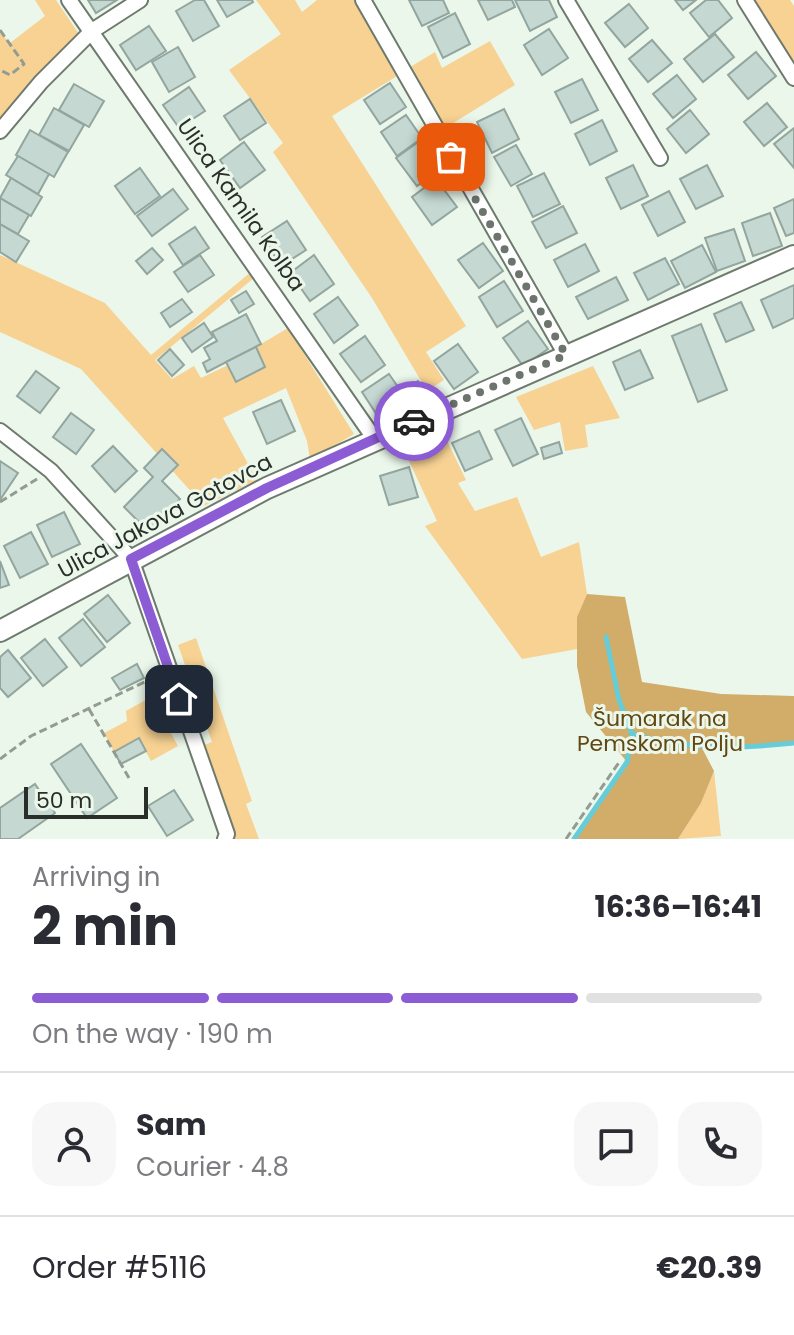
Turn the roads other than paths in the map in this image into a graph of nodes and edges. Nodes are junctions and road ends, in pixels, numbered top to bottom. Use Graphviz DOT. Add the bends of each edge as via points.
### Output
graph roads {
  1 [pos="69,0"];
  2 [pos="140,0"];
  3 [pos="363,0"];
  4 [pos="566,0"];
  5 [pos="745,0"];
  6 [pos="92,31"];
  7 [pos="794,78"];
  8 [pos="0,131"];
  9 [pos="660,158"];
  10 [pos="794,256"];
  11 [pos="566,355"];
  12 [pos="0,431"];
  13 [pos="374,438"];
  14 [pos="131,559"];
  15 [pos="0,631"];
  16 [pos="225,839"];
  1 -- 6 [label="street, Ulica Kamila Kolba"];
  2 -- 6 [label="street"];
  3 -- 11 [label="street"];
  4 -- 9 [label="street"];
  5 -- 7 [label="street"];
  6 -- 8 [label="street"];
  6 -- 13 [label="street, Ulica Kamila Kolba"];
  10 -- 11 [label="street, Ulica Jakova Gotovca"];
  11 -- 13 [label="street, Ulica Jakova Gotovca"];
  12 -- 14 [label="street" via="51,471"];
  13 -- 14 [label="street, Ulica Jakova Gotovca"];
  14 -- 15 [label="street, Ulica Jakova Gotovca"];
  14 -- 16 [label="street"];
}
